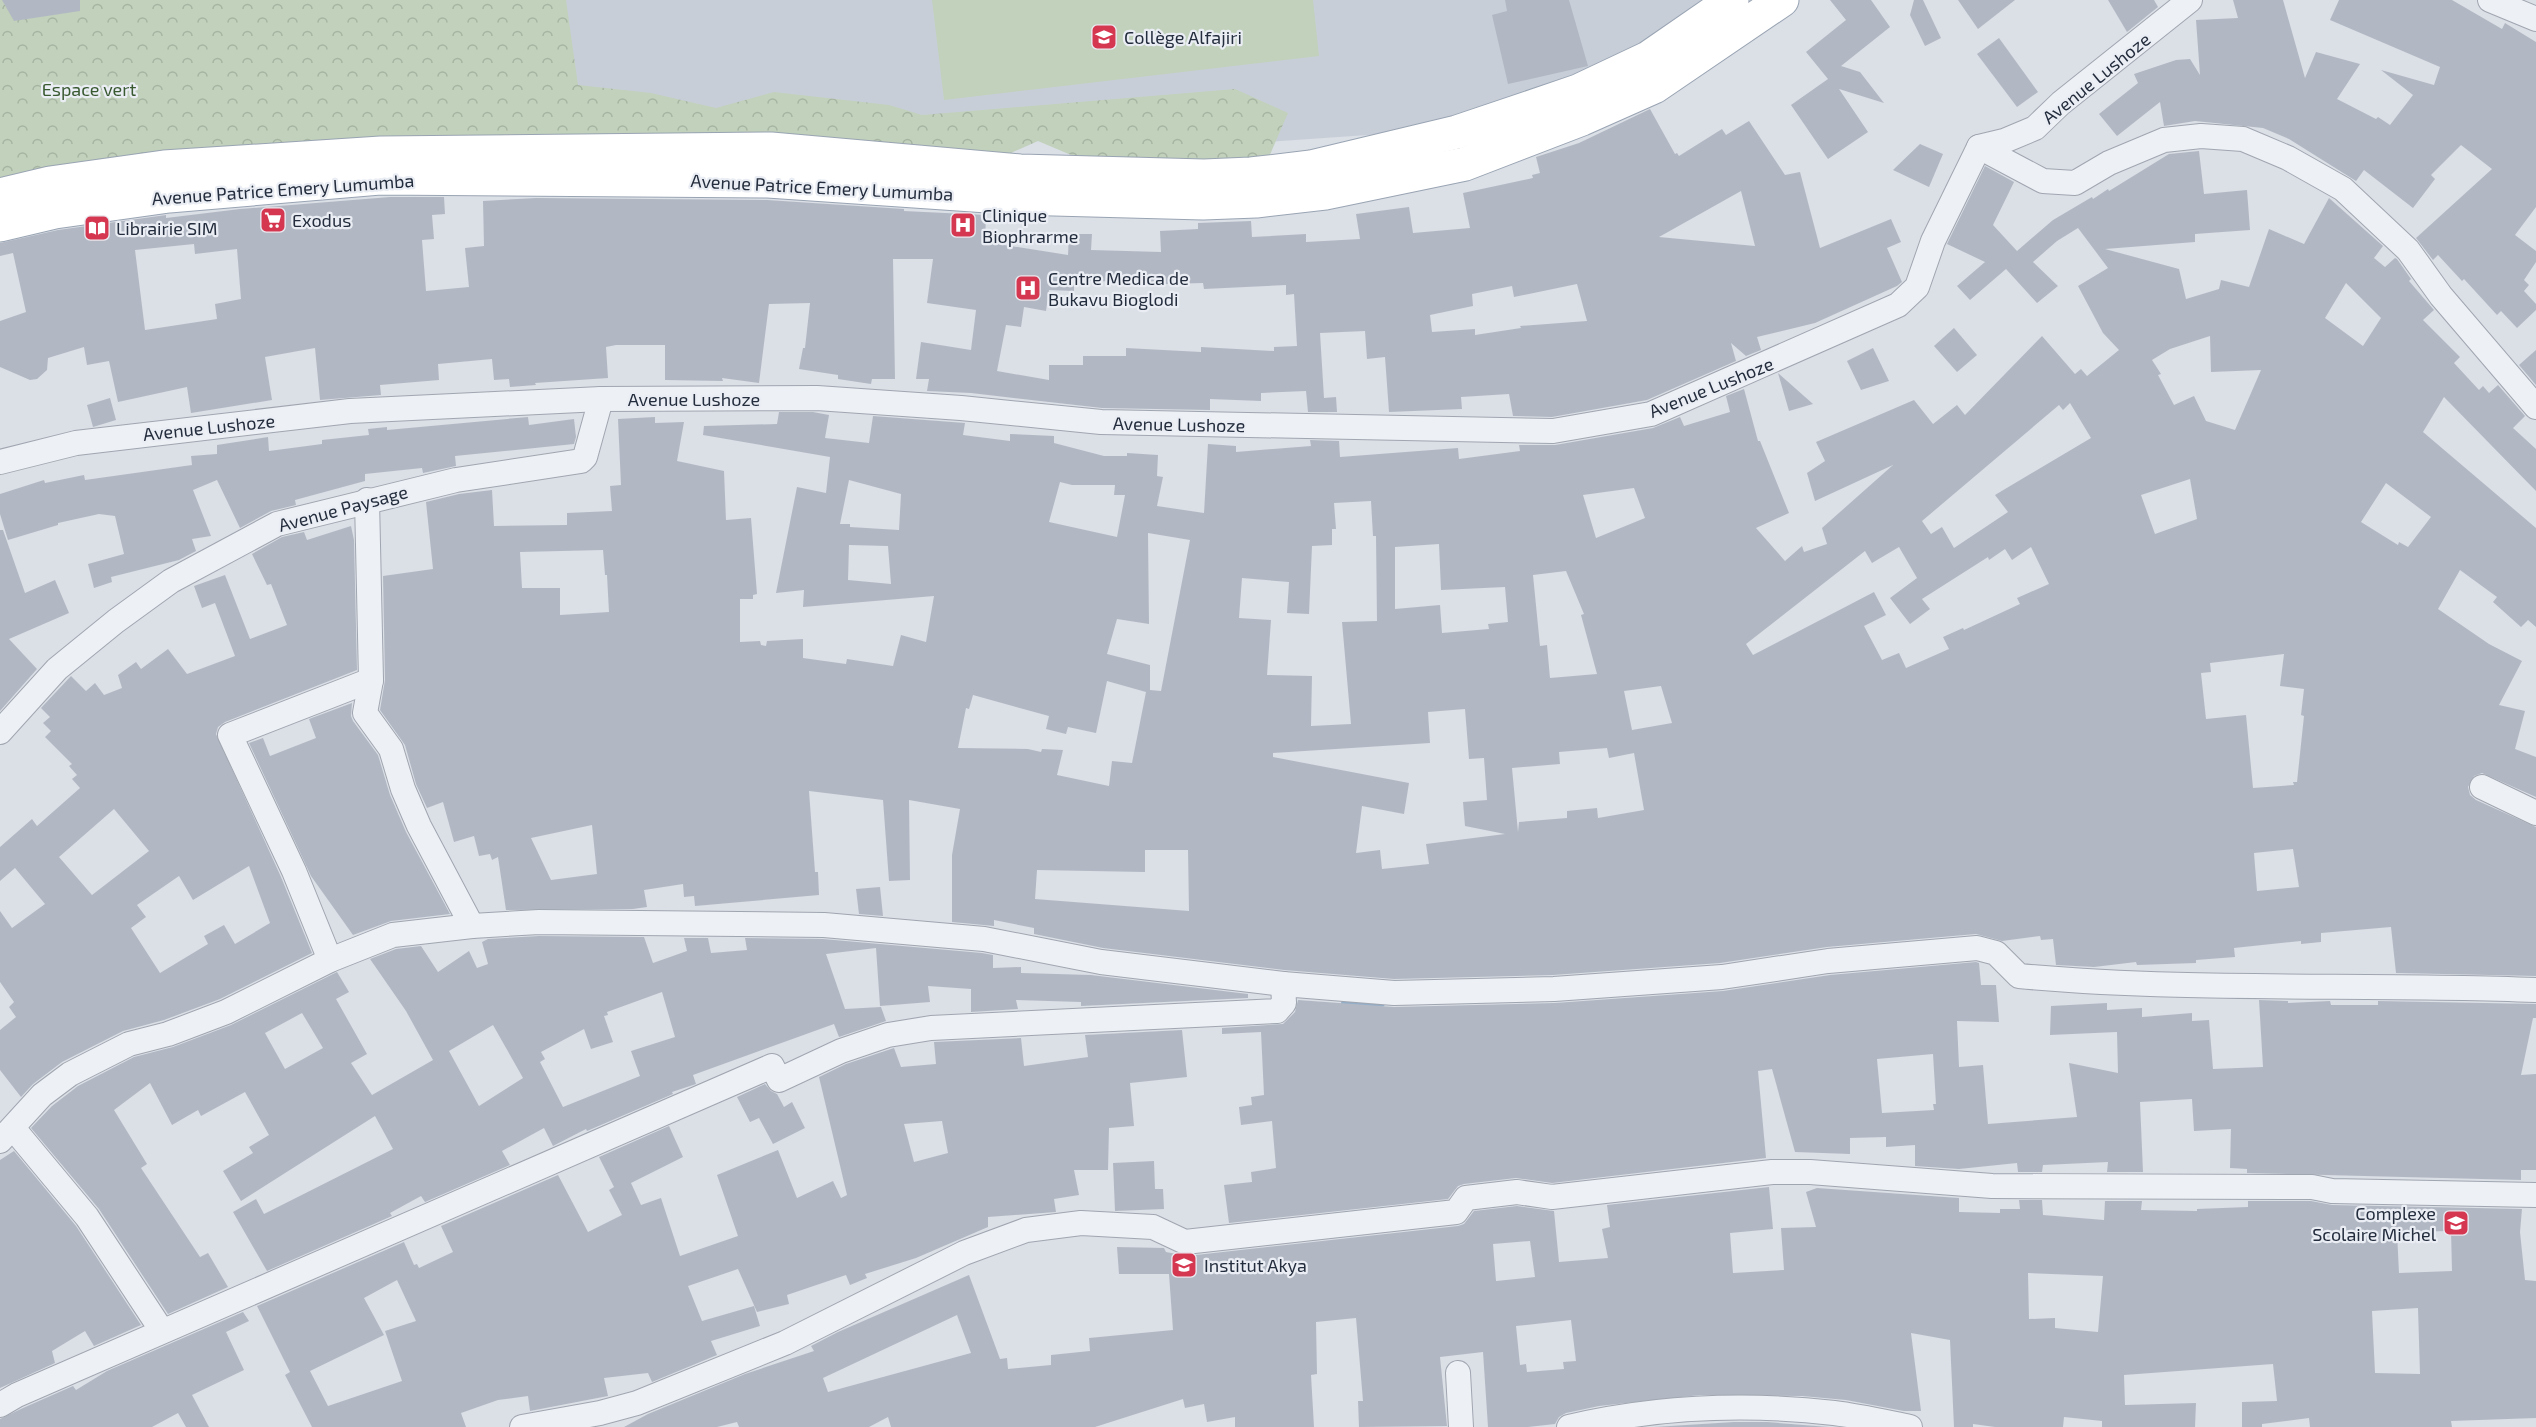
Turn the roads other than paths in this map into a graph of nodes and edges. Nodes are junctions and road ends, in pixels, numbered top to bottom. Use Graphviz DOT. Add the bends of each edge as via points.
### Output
graph roads {
  1 [pos="1732,0"];
  2 [pos="1782,0"];
  3 [pos="2190,0"];
  4 [pos="2490,0"];
  5 [pos="2536,19"];
  6 [pos="1457,132"];
  7 [pos="1979,147"];
  8 [pos="1466,164"];
  9 [pos="769,165"];
  10 [pos="0,195"];
  11 [pos="0,225"];
  12 [pos="601,399"];
  13 [pos="2536,407"];
  14 [pos="0,462"];
  15 [pos="367,500"];
  16 [pos="371,680"];
  17 [pos="0,732"];
  18 [pos="2482,787"];
  19 [pos="2536,813"];
  20 [pos="472,926"];
  21 [pos="330,960"];
  22 [pos="1283,984"];
  23 [pos="2536,990"];
  24 [pos="6,1134"];
  25 [pos="2536,1195"];
  26 [pos="162,1331"];
  27 [pos="1458,1373"];
  28 [pos="0,1405"];
  29 [pos="601,1420"];
  30 [pos="1646,1421"];
  31 [pos="522,1427"];
  32 [pos="1461,1427"];
  33 [pos="1569,1427"];
  34 [pos="1910,1427"];
  1 -- 6 [label="main road, Avenue Patrice Emery Lumumba" via="1648,58 1578,91"];
  2 -- 8 [label="main road, Avenue Patrice Emery Lumumba" via="1654,87"];
  3 -- 7 [label="street, Avenue Lushoze" via="2035,128"];
  4 -- 5 [label="street"];
  6 -- 8 [label="main road"];
  6 -- 9 [label="main road, Avenue Patrice Emery Lumumba" via="1311,167 1251,174"];
  7 -- 12 [label="street, Avenue Lushoze" via="1933,241 1917,287 1898,305 1651,414 1553,430 1496,430 1101,422 817,398"];
  7 -- 13 [label="street" via="2043,182 2075,183 2109,163 2164,140 2201,136 2243,139 2288,158 2343,189 2408,250 2441,296"];
  8 -- 9 [label="main road, Avenue Patrice Emery Lumumba" via="1325,193 1203,203 1017,198"];
  9 -- 10 [label="main road, Avenue Patrice Emery Lumumba" via="381,153 165,167 50,183"];
  9 -- 11 [label="main road, Avenue Patrice Emery Lumumba" via="380,178 169,196 55,212"];
  12 -- 14 [label="street, Avenue Lushoze" via="350,411 76,442"];
  12 -- 15 [label="street, Avenue Paysage" via="581,461 456,480"];
  15 -- 16 [label="street"];
  15 -- 17 [label="street, Avenue Paysage" via="277,524 171,581 57,669"];
  16 -- 20 [label="street" via="365,713 391,749 419,826"];
  16 -- 21 [label="street" via="230,735 294,871"];
  18 -- 19 [label="street"];
  20 -- 21 [label="street" via="393,935"];
  20 -- 22 [label="street" via="538,922 880,928 984,939 1101,962"];
  21 -- 24 [label="street" via="226,1012 129,1044 70,1074 42,1095"];
  22 -- 23 [label="street" via="1394,993 1554,989 1722,977 1828,961 1977,948 1996,953 2019,976 2083,982"];
  22 -- 26 [label="street" via="1284,1003 1277,1011 931,1028 888,1035 779,1080 772,1066"];
  24 -- 26 [label="street" via="87,1217"];
  25 -- 29 [label="street" via="2312,1187 1992,1186 1772,1172 1552,1197 1517,1192 1466,1198 1456,1212 1185,1242 1153,1227 1081,1222 1026,1230 964,1253 785,1343"];
  26 -- 28 [label="street"];
  27 -- 32 [label="street"];
  29 -- 31 [label="street"];
  30 -- 33 [label="street" via="1614,1417"];
  30 -- 34 [label="street" via="1693,1409 1790,1409"];
}
